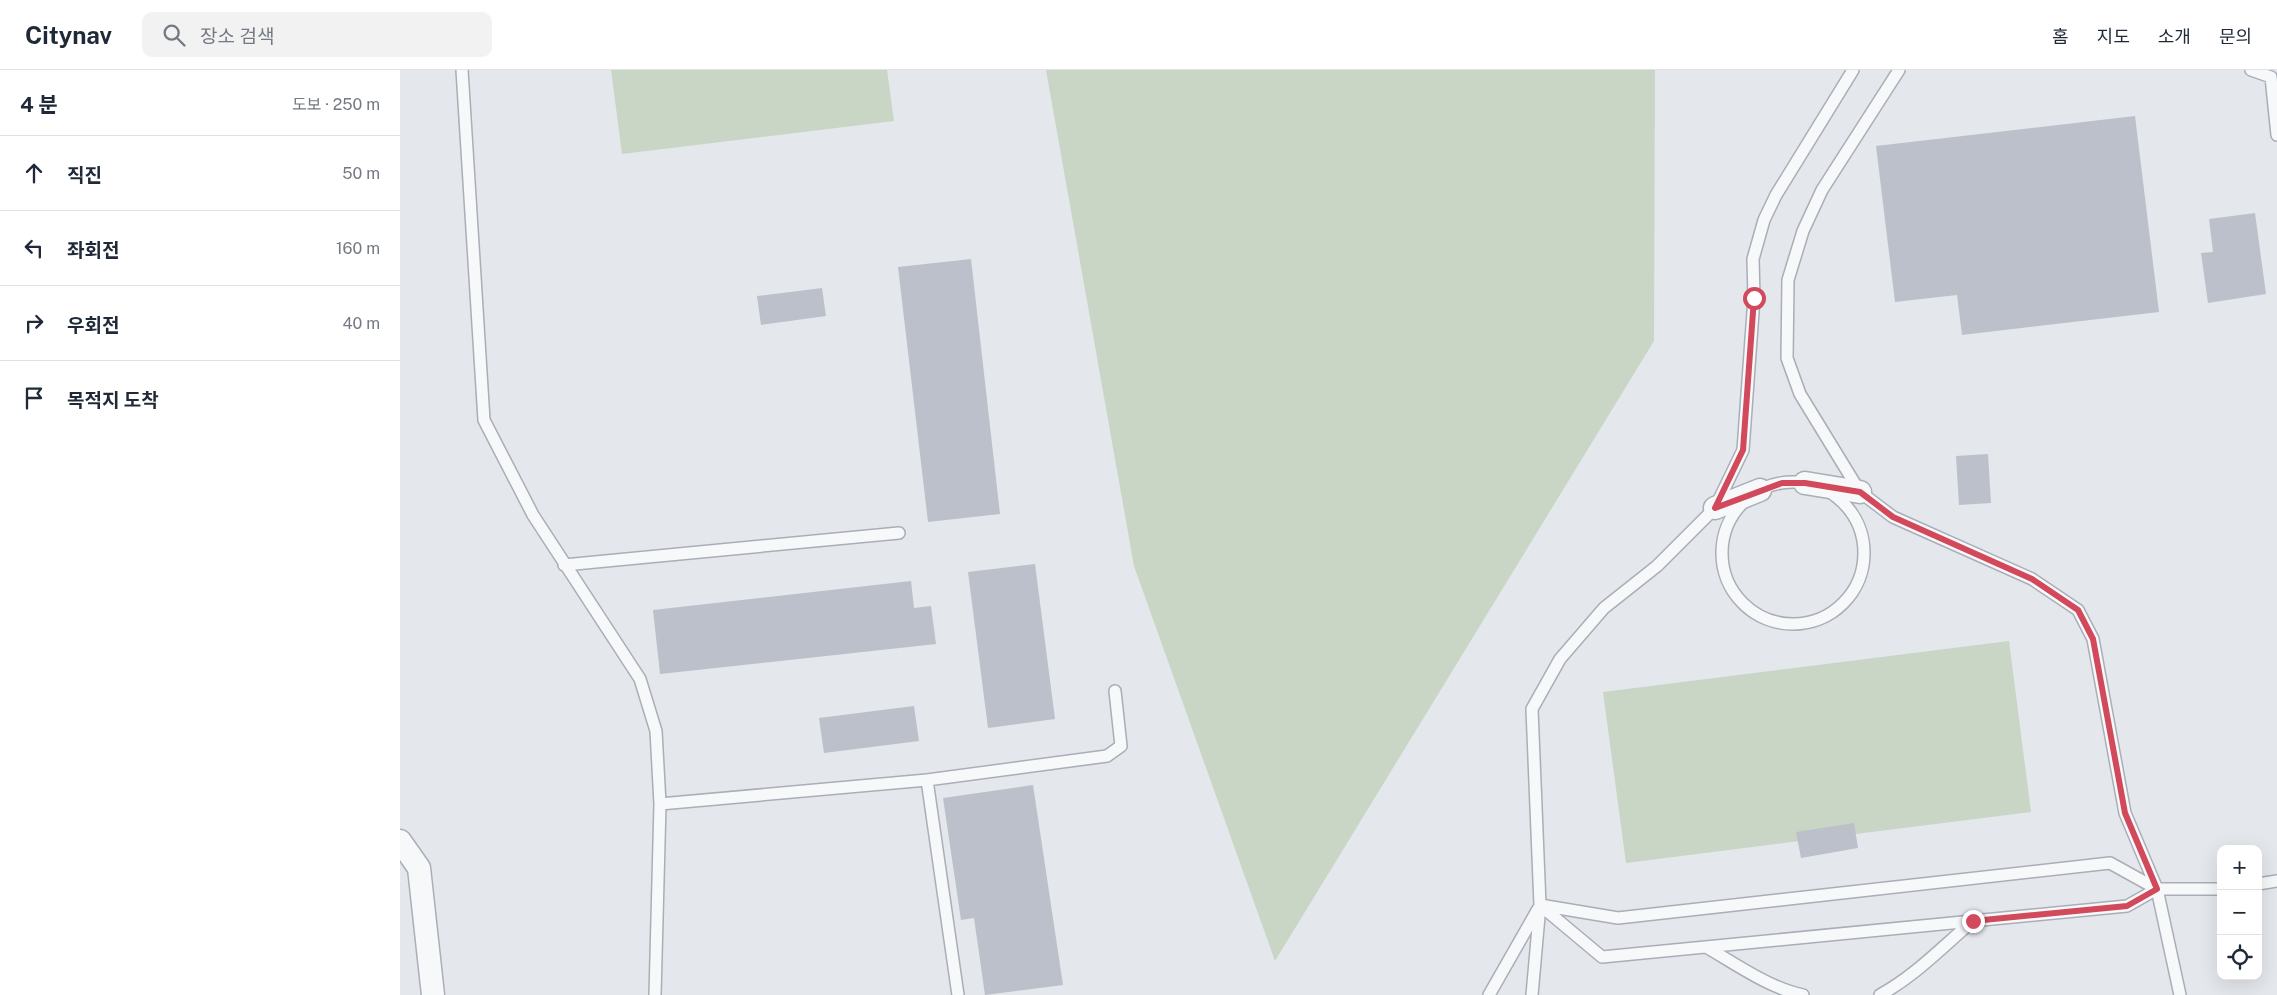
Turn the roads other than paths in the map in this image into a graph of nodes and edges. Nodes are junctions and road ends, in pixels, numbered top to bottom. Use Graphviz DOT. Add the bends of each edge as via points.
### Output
graph roads {
  1 [pos="462,70"];
  2 [pos="1853,70"];
  3 [pos="1899,70"];
  4 [pos="2251,70"];
  5 [pos="2271,74"];
  6 [pos="2277,135"];
  7 [pos="1805,483"];
  8 [pos="1760,490"];
  9 [pos="1860,492"];
  10 [pos="1715,508"];
  11 [pos="899,533"];
  12 [pos="564,565"];
  13 [pos="1115,691"];
  14 [pos="926,780"];
  15 [pos="660,804"];
  16 [pos="400,841"];
  17 [pos="2277,881"];
  18 [pos="2262,883"];
  19 [pos="2157,889"];
  20 [pos="2217,890"];
  21 [pos="1540,905"];
  22 [pos="1973,921"];
  23 [pos="1706,947"];
  24 [pos="433,995"];
  25 [pos="655,995"];
  26 [pos="958,995"];
  27 [pos="1489,995"];
  28 [pos="1532,995"];
  29 [pos="1803,995"];
  30 [pos="1880,995"];
  31 [pos="2180,995"];
  1 -- 12 [label="lane" via="484,420 533,515"];
  2 -- 10 [label="lane" via="1764,220 1753,260 1754,298 1743,450"];
  3 -- 9 [label="lane" via="1822,190 1803,231 1788,280 1787,358 1800,394"];
  4 -- 5 [label="lane"];
  5 -- 6 [label="lane"];
  7 -- 8 [label="lane" via="1782,483"];
  7 -- 8 [label="lane" via="1828,491 1847,506 1860,526 1865,550 1862,574 1851,595 1834,612 1812,622 1788,625 1766,620 1746,607 1731,590 1723,568 1722,545 1728,522 1742,503"];
  7 -- 9 [label="street"];
  8 -- 10 [label="street"];
  9 -- 19 [label="lane" via="1893,517 2032,579 2078,610 2093,639 2125,813"];
  10 -- 21 [label="lane" via="1657,566 1604,608 1560,658 1532,709"];
  11 -- 12 [label="lane"];
  12 -- 15 [label="lane" via="640,679 656,732"];
  13 -- 14 [label="lane" via="1121,746 1107,756"];
  14 -- 15 [label="lane"];
  14 -- 26 [label="lane"];
  15 -- 25 [label="lane"];
  16 -- 24 [label="street" via="419,868"];
  17 -- 18 [label="lane"];
  19 -- 20 [label="lane"];
  19 -- 21 [label="lane" via="2110,863 1618,918"];
  19 -- 22 [label="lane" via="2127,906"];
  19 -- 31 [label="lane"];
  21 -- 23 [label="lane" via="1602,957"];
  21 -- 27 [label="lane"];
  21 -- 28 [label="lane"];
  22 -- 23 [label="lane"];
  22 -- 30 [label="lane" via="1918,970"];
  23 -- 29 [label="lane" via="1770,982"];
}
